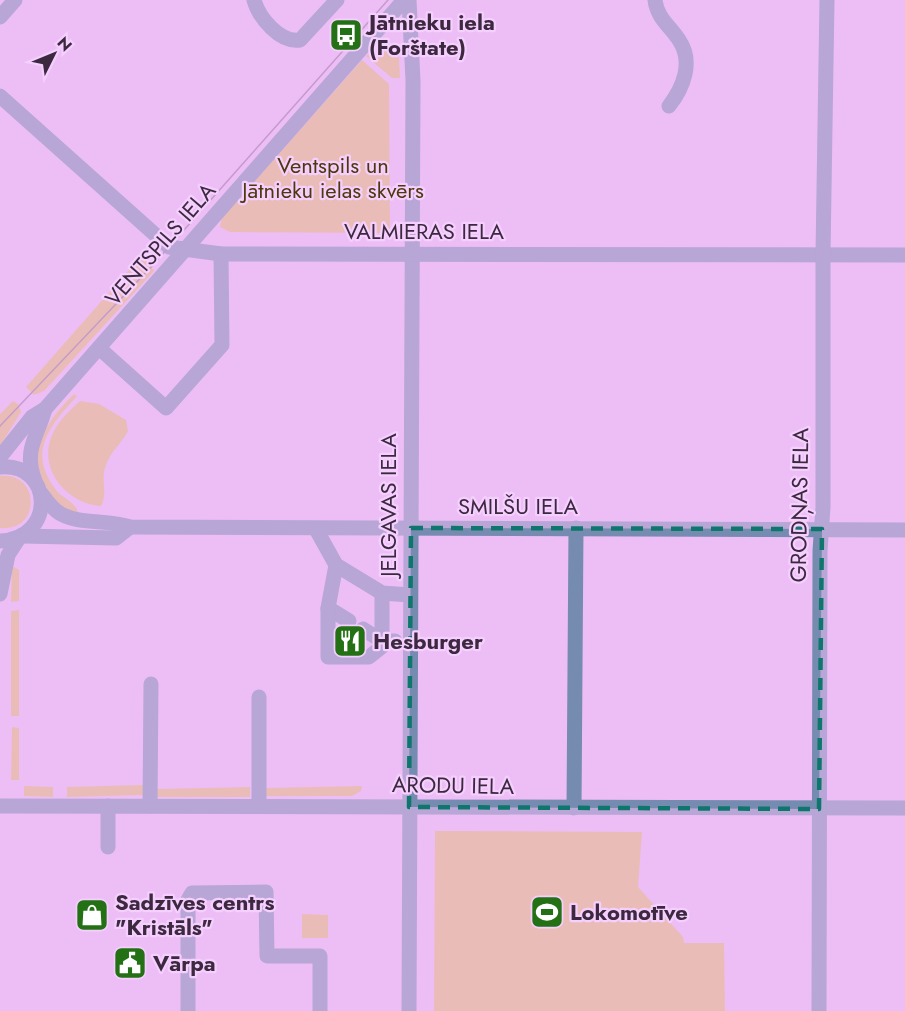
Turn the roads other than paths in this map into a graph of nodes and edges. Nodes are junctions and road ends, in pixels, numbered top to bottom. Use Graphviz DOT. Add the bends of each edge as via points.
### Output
graph roads {
  1 [pos="15,0"];
  2 [pos="254,0"];
  3 [pos="337,0"];
  4 [pos="404,0"];
  5 [pos="409,0"];
  6 [pos="655,0"];
  7 [pos="827,0"];
  8 [pos="0,17"];
  9 [pos="0,96"];
  10 [pos="669,106"];
  11 [pos="185,249"];
  12 [pos="412,253"];
  13 [pos="221,254"];
  14 [pos="823,254"];
  15 [pos="905,255"];
  16 [pos="99,348"];
  17 [pos="45,409"];
  18 [pos="0,456"];
  19 [pos="0,467"];
  20 [pos="38,487"];
  21 [pos="130,527"];
  22 [pos="411,528"];
  23 [pos="576,528"];
  24 [pos="315,529"];
  25 [pos="822,529"];
  26 [pos="905,530"];
  27 [pos="21,537"];
  28 [pos="0,541"];
  29 [pos="336,565"];
  30 [pos="382,593"];
  31 [pos="0,594"];
  32 [pos="410,595"];
  33 [pos="328,608"];
  34 [pos="349,621"];
  35 [pos="363,629"];
  36 [pos="385,641"];
  37 [pos="410,641"];
  38 [pos="151,684"];
  39 [pos="259,697"];
  40 [pos="0,806"];
  41 [pos="108,806"];
  42 [pos="150,806"];
  43 [pos="259,806"];
  44 [pos="410,807"];
  45 [pos="574,808"];
  46 [pos="905,808"];
  47 [pos="819,809"];
  48 [pos="108,847"];
  49 [pos="188,1011"];
  50 [pos="320,1011"];
  51 [pos="409,1011"];
  52 [pos="819,1011"];
  1 -- 8 [label="street"];
  2 -- 3 [label="street" via="258,13 291,42 300,40"];
  4 -- 11 [label="street, VENTSPILS IELA"];
  5 -- 12 [label="street, JELGAVAS IELA" via="413,81"];
  6 -- 10 [label="street" via="658,14 681,42 685,56 682,89"];
  7 -- 14 [label="street, GRODŅAS IELA"];
  9 -- 11 [label="street, VALMIERAS IELA" via="169,247"];
  11 -- 13 [label="street, VALMIERAS IELA"];
  11 -- 16 [label="street, VENTSPILS IELA"];
  12 -- 13 [label="street, VALMIERAS IELA"];
  12 -- 14 [label="street, VALMIERAS IELA"];
  12 -- 22 [label="street, JELGAVAS IELA"];
  13 -- 16 [label="street" via="222,345 166,408"];
  14 -- 15 [label="street, VALMIERAS IELA"];
  14 -- 25 [label="street, GRODŅAS IELA"];
  16 -- 17 [label="street, VENTSPILS IELA"];
  17 -- 18 [label="street, VENTSPILS IELA" via="32,417"];
  17 -- 20 [label="street, VENTSPILS IELA" via="29,450 29,466"];
  19 -- 20 [label="street, SMILŠU IELA" via="18,468"];
  20 -- 21 [label="street, SMILŠU IELA" via="59,513"];
  20 -- 27 [label="street" via="39,517"];
  21 -- 24 [label="street, SMILŠU IELA"];
  21 -- 27 [label="street, SMILŠU IELA" via="116,538"];
  22 -- 23 [label="street, SMILŠU IELA"];
  22 -- 24 [label="street, SMILŠU IELA"];
  22 -- 32 [label="street, JELGAVAS IELA"];
  23 -- 25 [label="street, SMILŠU IELA"];
  23 -- 45 [label="street"];
  24 -- 29 [label="street"];
  25 -- 26 [label="street, SMILŠU IELA"];
  25 -- 47 [label="street, GRODŅAS IELA"];
  27 -- 28 [label="street, SMILŠU IELA"];
  27 -- 31 [label="street" via="8,555"];
  29 -- 30 [label="street"];
  29 -- 33 [label="street"];
  30 -- 32 [label="street"];
  30 -- 36 [label="street"];
  32 -- 37 [label="street, JELGAVAS IELA"];
  33 -- 34 [label="street"];
  33 -- 36 [label="street" via="328,657 369,657"];
  35 -- 36 [label="street"];
  36 -- 37 [label="street"];
  37 -- 44 [label="street, JELGAVAS IELA"];
  38 -- 42 [label="street"];
  39 -- 43 [label="street"];
  40 -- 41 [label="street, ARODU IELA"];
  41 -- 42 [label="street, ARODU IELA"];
  41 -- 48 [label="street"];
  42 -- 43 [label="street, ARODU IELA"];
  43 -- 44 [label="street, ARODU IELA"];
  44 -- 45 [label="street, ARODU IELA"];
  44 -- 51 [label="street, JELGAVAS IELA"];
  45 -- 47 [label="street, ARODU IELA"];
  46 -- 47 [label="street, ARODU IELA"];
  47 -- 52 [label="street, GRODŅAS IELA"];
  49 -- 50 [label="street" via="188,900 192,892 266,892 267,956 320,956"];
}
